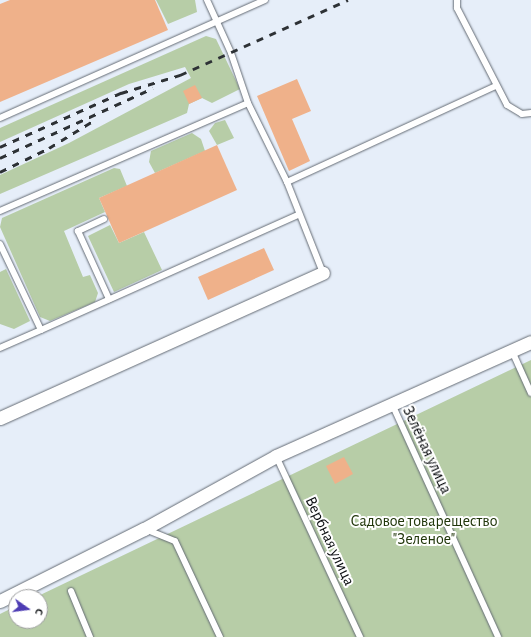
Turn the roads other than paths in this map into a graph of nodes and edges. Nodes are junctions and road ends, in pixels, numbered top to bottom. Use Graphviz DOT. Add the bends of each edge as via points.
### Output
graph roads {
  1 [pos="207,0"];
  2 [pos="265,0"];
  3 [pos="457,0"];
  4 [pos="216,22"];
  5 [pos="496,86"];
  6 [pos="248,103"];
  7 [pos="531,113"];
  8 [pos="0,118"];
  9 [pos="287,182"];
  10 [pos="0,211"];
  11 [pos="298,215"];
  12 [pos="104,219"];
  13 [pos="0,244"];
  14 [pos="323,273"];
  15 [pos="109,299"];
  16 [pos="41,330"];
  17 [pos="531,342"];
  18 [pos="0,348"];
  19 [pos="512,351"];
  20 [pos="531,393"];
  21 [pos="392,404"];
  22 [pos="0,418"];
  23 [pos="276,456"];
  24 [pos="144,529"];
  25 [pos="70,591"];
  26 [pos="0,601"];
  27 [pos="90,637"];
  28 [pos="220,637"];
  29 [pos="360,637"];
  30 [pos="498,637"];
  1 -- 4 [label="lane"];
  2 -- 4 [label="lane"];
  3 -- 5 [label="lane" via="457,8"];
  4 -- 6 [label="lane"];
  4 -- 8 [label="lane"];
  5 -- 7 [label="lane" via="507,105 522,114"];
  5 -- 9 [label="lane"];
  6 -- 9 [label="lane"];
  6 -- 10 [label="lane"];
  9 -- 11 [label="lane"];
  11 -- 14 [label="lane"];
  11 -- 15 [label="lane"];
  12 -- 15 [label="lane" via="78,231"];
  13 -- 16 [label="lane"];
  14 -- 22 [label="street"];
  15 -- 16 [label="lane"];
  16 -- 18 [label="lane"];
  17 -- 19 [label="street"];
  19 -- 20 [label="lane"];
  19 -- 21 [label="street"];
  21 -- 23 [label="street"];
  21 -- 30 [label="lane, Зелёная улица"];
  23 -- 24 [label="street"];
  23 -- 29 [label="lane, Вербная улица"];
  24 -- 26 [label="street"];
  24 -- 28 [label="lane" via="175,541"];
  25 -- 27 [label="lane"];
}
